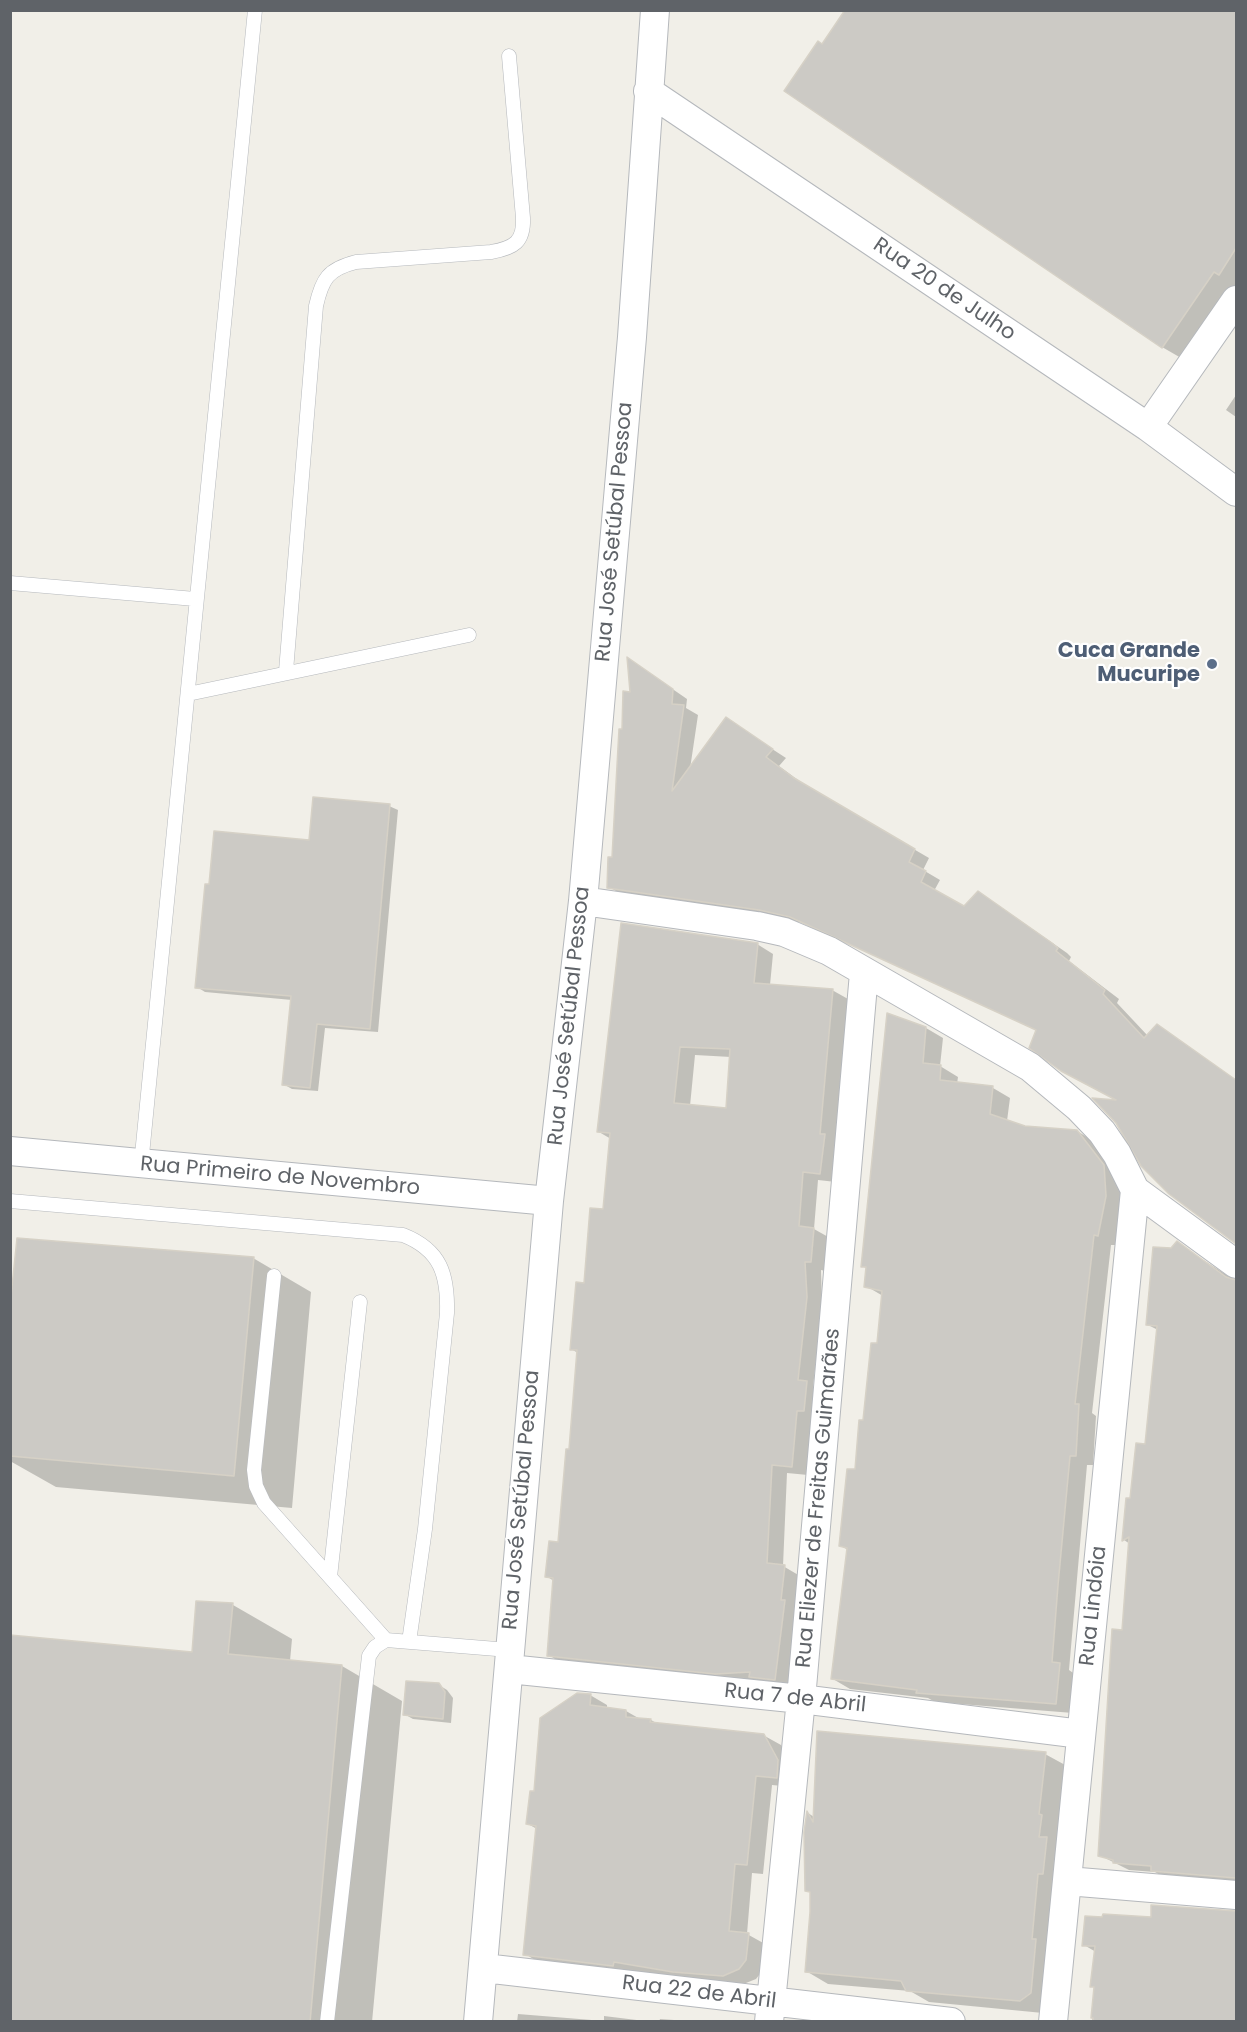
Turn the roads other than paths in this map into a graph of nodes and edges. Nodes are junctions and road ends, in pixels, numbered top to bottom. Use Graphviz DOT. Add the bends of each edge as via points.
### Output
graph roads {
  1 [pos="255,10"];
  2 [pos="655,10"];
  3 [pos="509,56"];
  4 [pos="648,91"];
  5 [pos="1236,300"];
  6 [pos="1148,427"];
  7 [pos="1236,492"];
  8 [pos="10,584"];
  9 [pos="195,599"];
  10 [pos="469,635"];
  11 [pos="286,671"];
  12 [pos="188,694"];
  13 [pos="583,901"];
  14 [pos="864,973"];
  15 [pos="10,1150"];
  16 [pos="141,1165"];
  17 [pos="1135,1190"];
  18 [pos="10,1201"];
  19 [pos="549,1201"];
  20 [pos="1236,1264"];
  21 [pos="274,1276"];
  22 [pos="360,1302"];
  23 [pos="330,1577"];
  24 [pos="386,1640"];
  25 [pos="409,1642"];
  26 [pos="509,1660"];
  27 [pos="801,1699"];
  28 [pos="1081,1734"];
  29 [pos="1067,1881"];
  30 [pos="1236,1895"];
  31 [pos="484,1968"];
  32 [pos="770,2011"];
  33 [pos="327,2022"];
  34 [pos="478,2022"];
  35 [pos="951,2022"];
  36 [pos="1053,2022"];
  1 -- 9 [label="lane"];
  2 -- 4 [label="street, Rua José Setúbal Pessoa"];
  3 -- 11 [label="lane" via="523,218 519,242 491,252 356,262 337,267 320,289"];
  4 -- 6 [label="street, Rua 20 de Julho"];
  4 -- 13 [label="street, Rua José Setúbal Pessoa" via="632,337"];
  5 -- 6 [label="street"];
  6 -- 7 [label="street, Rua 20 de Julho"];
  8 -- 9 [label="lane"];
  9 -- 12 [label="lane"];
  10 -- 11 [label="lane"];
  11 -- 12 [label="lane"];
  12 -- 16 [label="lane"];
  13 -- 14 [label="street" via="784,932 829,951"];
  13 -- 19 [label="street, Rua José Setúbal Pessoa"];
  14 -- 17 [label="street" via="1030,1067 1102,1132"];
  14 -- 27 [label="street, Rua Eliezer de Freitas Guimarães"];
  15 -- 16 [label="street, Rua Primeiro de Novembro"];
  16 -- 19 [label="street, Rua Primeiro de Novembro"];
  17 -- 20 [label="street"];
  17 -- 28 [label="street, Rua Lindóia"];
  18 -- 25 [label="lane" via="403,1235 423,1243 438,1260 448,1288 426,1518"];
  19 -- 26 [label="street, Rua José Setúbal Pessoa"];
  21 -- 23 [label="lane" via="254,1470 256,1486 264,1503"];
  22 -- 23 [label="lane"];
  23 -- 24 [label="lane"];
  24 -- 25 [label="lane"];
  24 -- 33 [label="lane" via="375,1647 367,1668"];
  25 -- 26 [label="lane"];
  26 -- 27 [label="street, Rua 7 de Abril"];
  26 -- 31 [label="street, Rua José Setúbal Pessoa"];
  27 -- 28 [label="street, Rua 7 de Abril"];
  27 -- 32 [label="street, Rua Eliezer de Freitas Guimarães"];
  28 -- 29 [label="street, Rua Lindóia"];
  29 -- 30 [label="street"];
  29 -- 36 [label="street, Rua Lindóia"];
  31 -- 32 [label="street, Rua 22 de Abril"];
  31 -- 34 [label="street, Rua José Setúbal Pessoa"];
  32 -- 35 [label="street, Rua 22 de Abril"];
}
